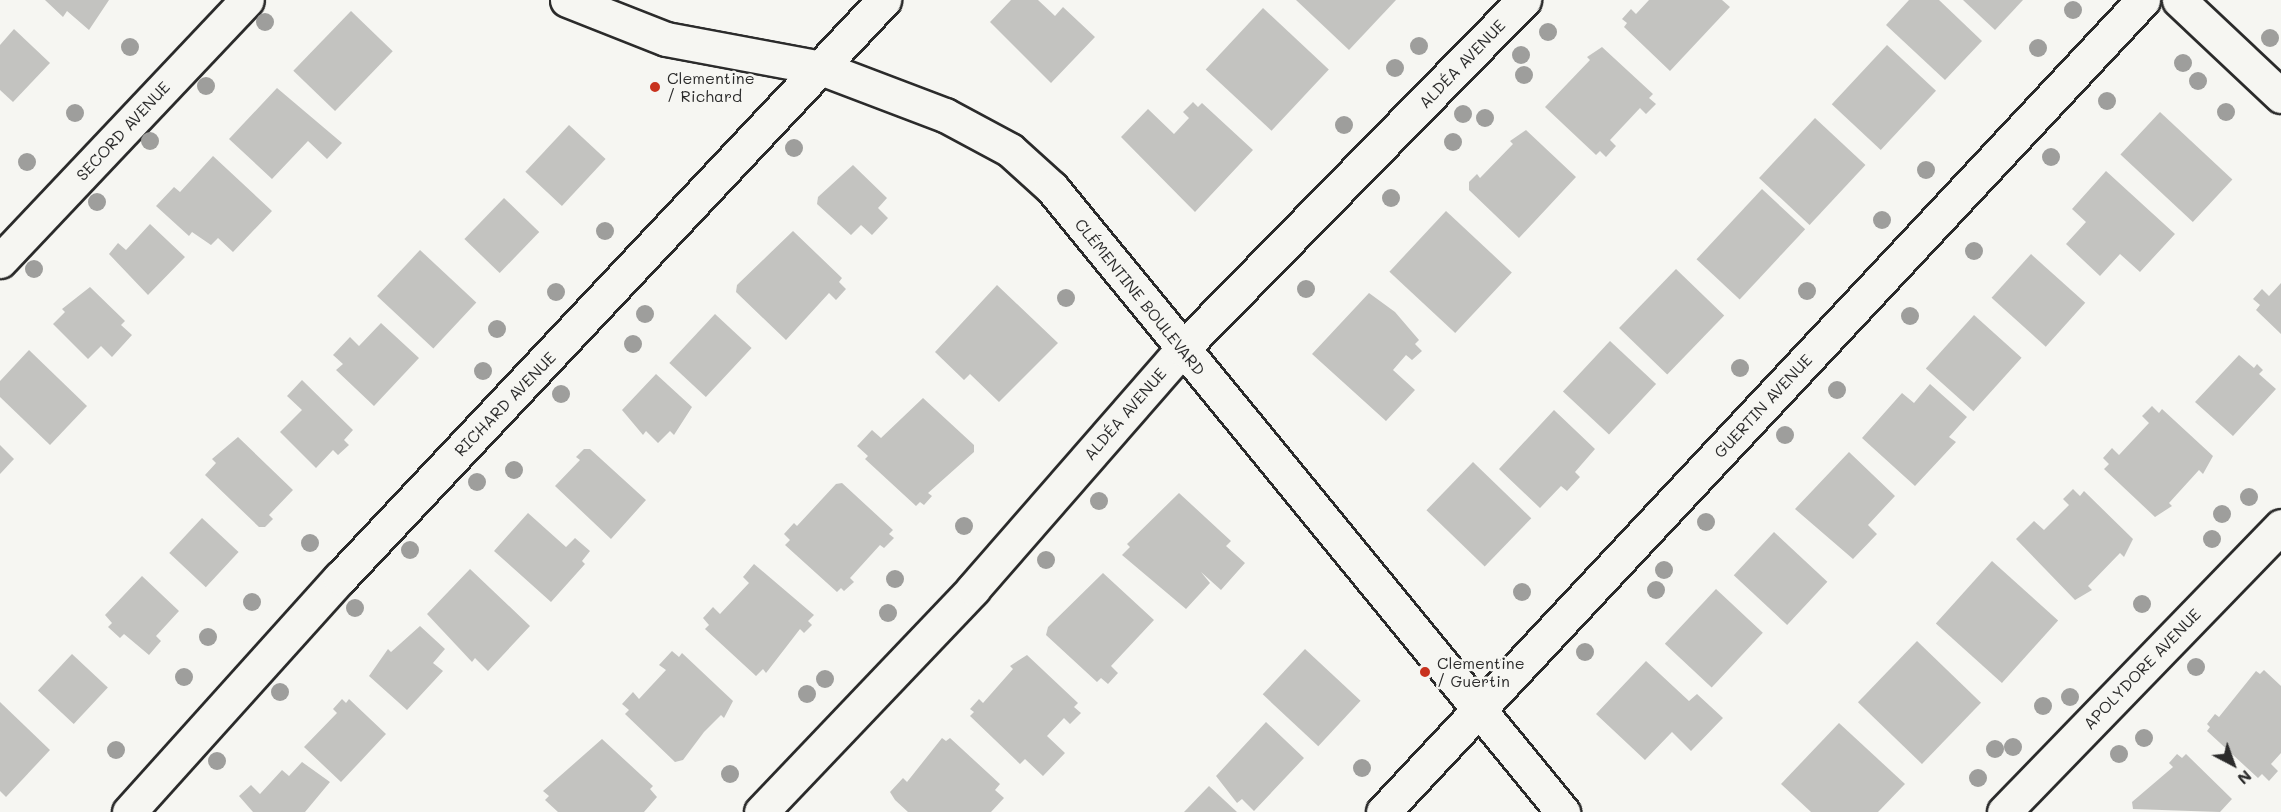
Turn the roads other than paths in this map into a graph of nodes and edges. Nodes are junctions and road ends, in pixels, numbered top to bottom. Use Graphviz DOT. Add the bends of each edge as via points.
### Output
graph roads {
  1 [pos="247,0"];
  2 [pos="567,0"];
  3 [pos="884,0"];
  4 [pos="1524,0"];
  5 [pos="2143,0"];
  6 [pos="2179,0"];
  7 [pos="821,68"];
  8 [pos="2281,96"];
  9 [pos="0,261"];
  10 [pos="1182,349"];
  11 [pos="2281,526"];
  12 [pos="1479,711"];
  13 [pos="129,812"];
  14 [pos="761,812"];
  15 [pos="1383,812"];
  16 [pos="1563,812"];
  17 [pos="2004,812"];
  1 -- 9 [label="street, SECORD AVENUE"];
  2 -- 7 [label="street, CLÉMENTINE BOULEVARD" via="666,39"];
  3 -- 7 [label="street, RICHARD AVENUE"];
  4 -- 10 [label="street, ALDÉA AVENUE"];
  5 -- 12 [label="street, GUERTIN AVENUE"];
  6 -- 8 [label="street"];
  7 -- 10 [label="street, CLÉMENTINE BOULEVARD" via="945,115 1010,150 1052,188"];
  7 -- 13 [label="street, RICHARD AVENUE" via="340,578"];
  10 -- 12 [label="street, CLÉMENTINE BOULEVARD"];
  10 -- 14 [label="street, ALDÉA AVENUE" via="973,589"];
  11 -- 17 [label="street, APOLYDORE AVENUE"];
  12 -- 15 [label="street, GUERTIN AVENUE"];
  12 -- 16 [label="street, CLÉMENTINE BOULEVARD"];
}
